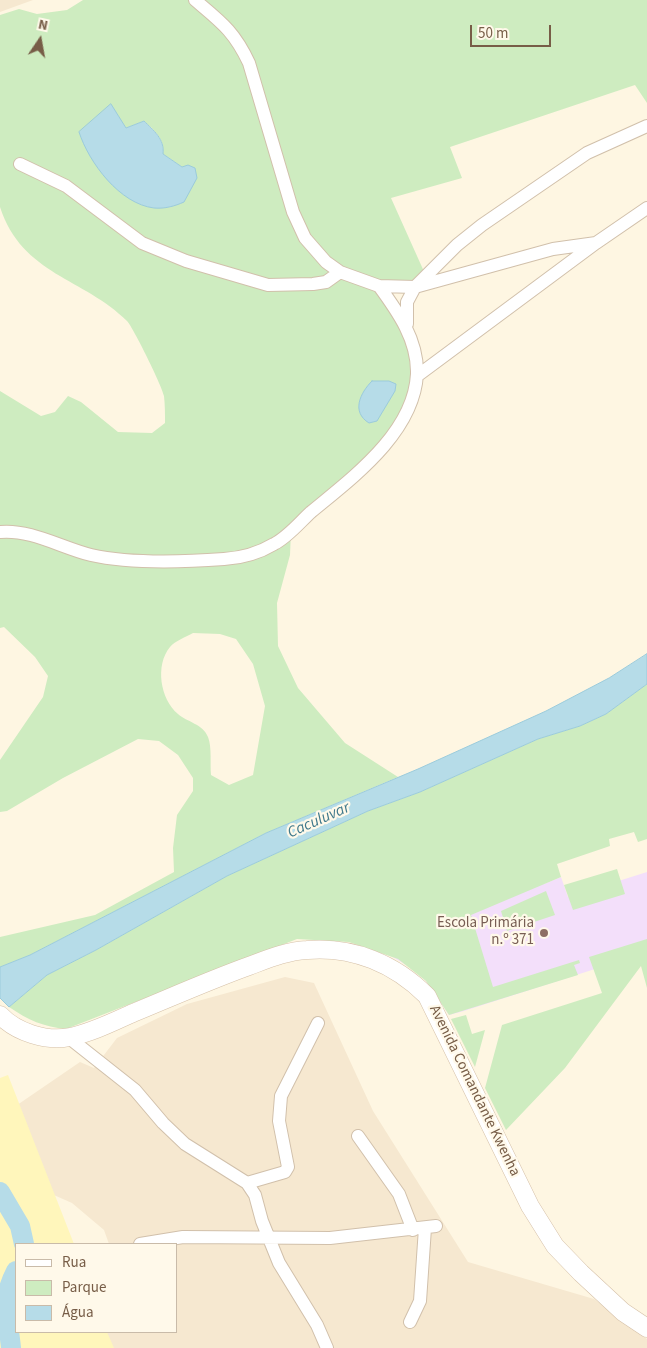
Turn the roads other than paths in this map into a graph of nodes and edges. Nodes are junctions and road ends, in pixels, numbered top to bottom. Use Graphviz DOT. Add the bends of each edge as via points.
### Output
graph roads {
  1 [pos="195,0"];
  2 [pos="647,126"];
  3 [pos="20,164"];
  4 [pos="647,208"];
  5 [pos="596,243"];
  6 [pos="340,272"];
  7 [pos="379,286"];
  8 [pos="415,288"];
  9 [pos="410,336"];
  10 [pos="417,376"];
  11 [pos="0,532"];
  12 [pos="1,1016"];
  13 [pos="318,1023"];
  14 [pos="68,1037"];
  15 [pos="358,1136"];
  16 [pos="247,1183"];
  17 [pos="425,1228"];
  18 [pos="269,1238"];
  19 [pos="146,1243"];
  20 [pos="410,1322"];
  21 [pos="647,1328"];
  22 [pos="327,1348"];
  1 -- 6 [label="street" via="239,41 249,63 293,212 305,238 326,262"];
  2 -- 8 [label="street" via="587,153 482,226 457,245"];
  3 -- 6 [label="street" via="66,186 142,243 186,262 268,285 326,282"];
  4 -- 5 [label="street"];
  5 -- 8 [label="street" via="553,249"];
  5 -- 10 [label="street"];
  6 -- 7 [label="street"];
  7 -- 8 [label="street"];
  7 -- 9 [label="street"];
  8 -- 9 [label="street" via="407,302"];
  9 -- 10 [label="street"];
  10 -- 11 [label="street" via="412,398 385,445 359,472 275,544 249,555 225,559 128,560 91,555 28,535"];
  12 -- 14 [label="main road, Avenida Comandante Kwenha" via="22,1031"];
  13 -- 16 [label="street" via="282,1096 280,1121 288,1168 285,1172"];
  14 -- 16 [label="street" via="135,1090 185,1144"];
  14 -- 21 [label="main road, Avenida Comandante Kwenha" via="282,954 308,950 346,952 370,957 390,966 427,996 530,1206 556,1246 623,1312"];
  15 -- 17 [label="street"];
  16 -- 18 [label="street" via="255,1195"];
  17 -- 18 [label="street" via="330,1238"];
  17 -- 20 [label="street" via="420,1301"];
  18 -- 19 [label="street" via="183,1237"];
  18 -- 22 [label="street" via="279,1263 317,1325"];
}
